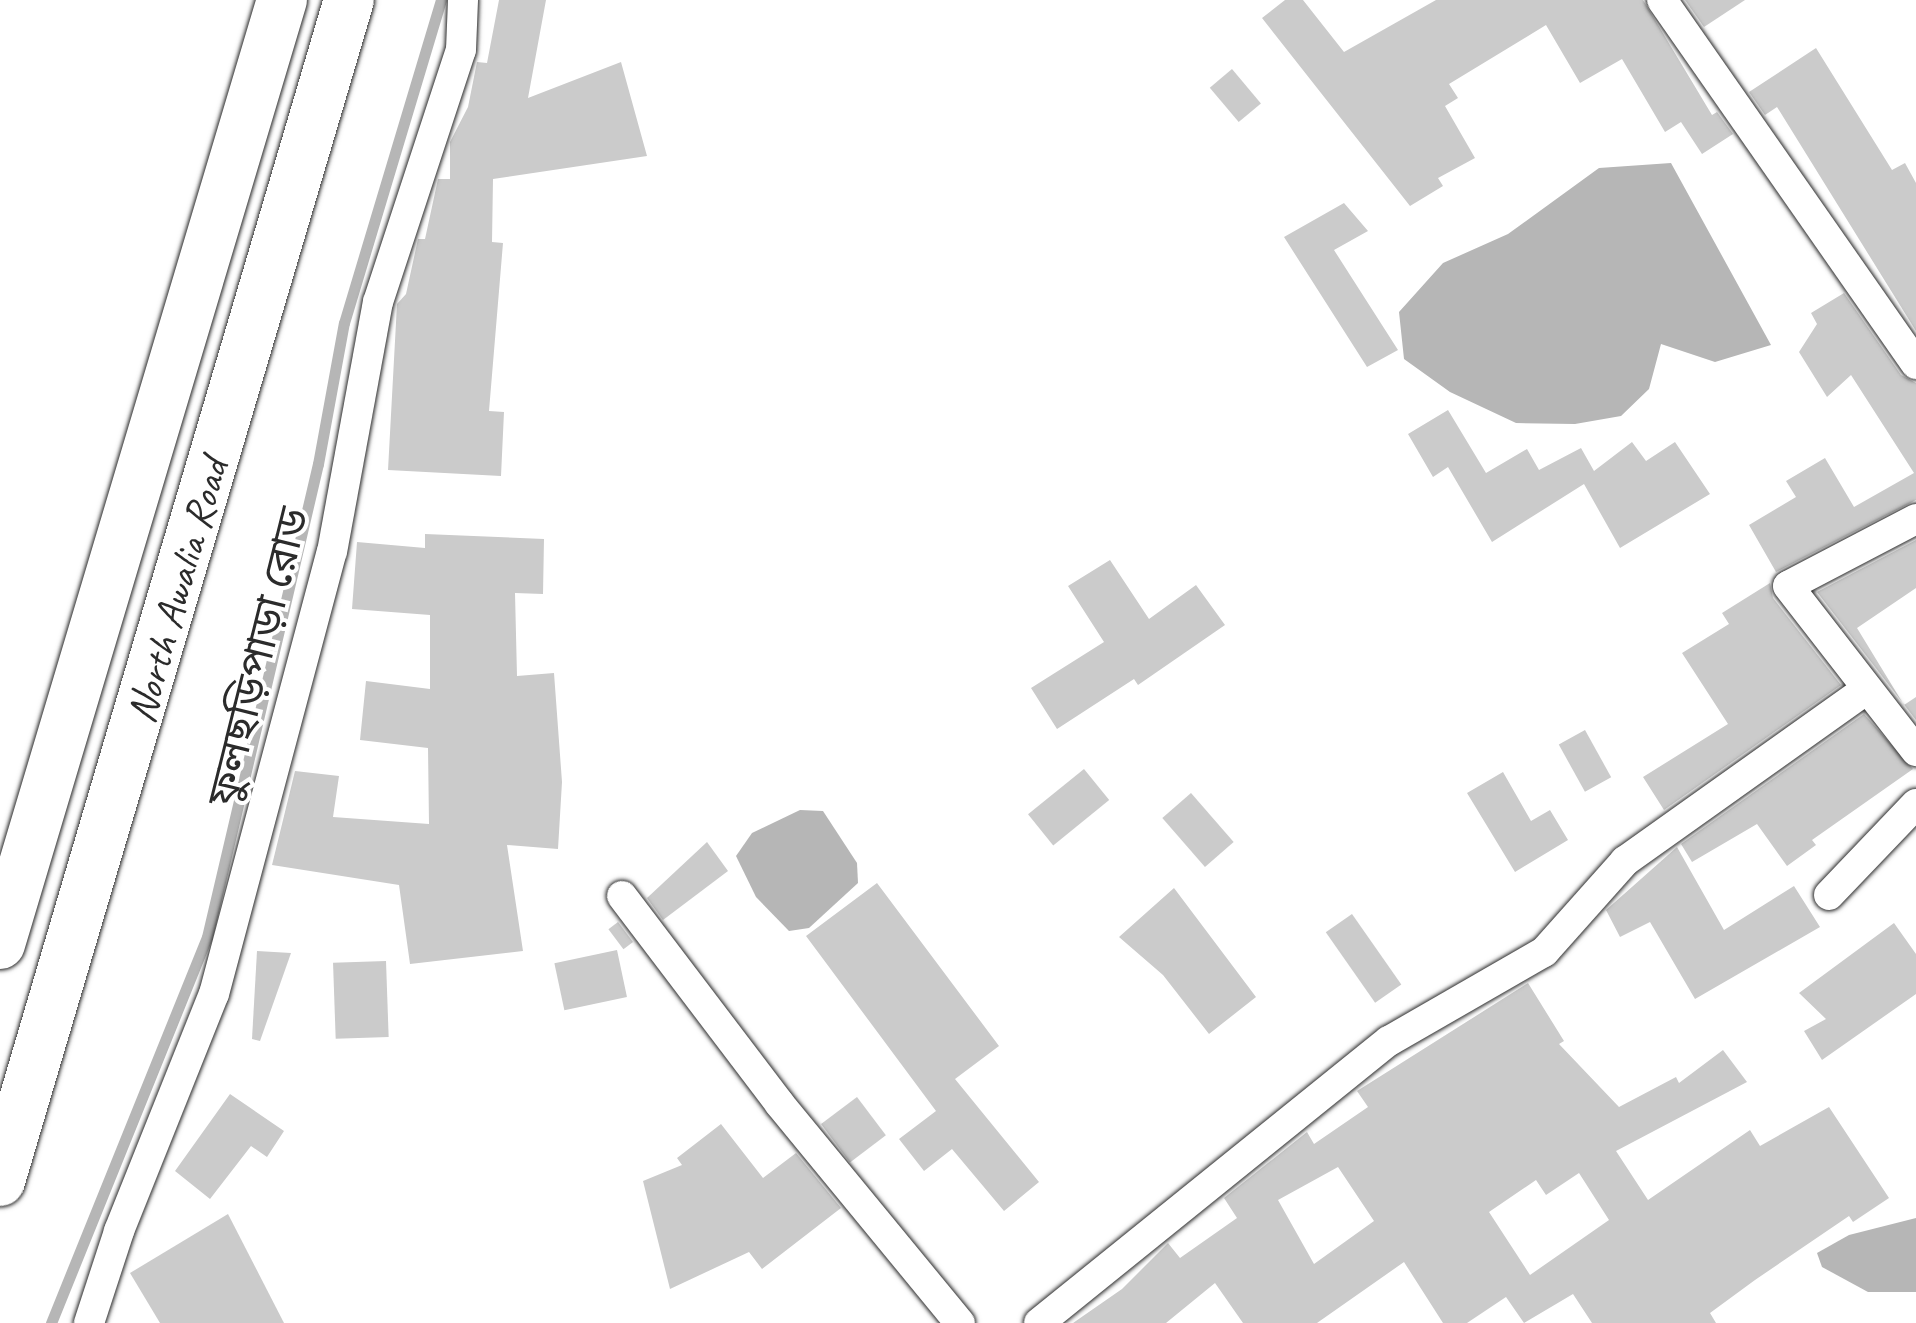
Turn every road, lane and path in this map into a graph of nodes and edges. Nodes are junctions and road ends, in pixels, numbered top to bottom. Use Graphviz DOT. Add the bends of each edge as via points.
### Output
graph roads {
  1 [pos="282,0"];
  2 [pos="348,0"];
  3 [pos="463,0"];
  4 [pos="1662,0"];
  5 [pos="1916,364"];
  6 [pos="1916,519"];
  7 [pos="104,592"];
  8 [pos="172,613"];
  9 [pos="1866,690"];
  10 [pos="1916,751"];
  11 [pos="54,757"];
  12 [pos="124,776"];
  13 [pos="1916,804"];
  14 [pos="1828,894"];
  15 [pos="622,896"];
  16 [pos="0,944"];
  17 [pos="0,1181"];
  18 [pos="89,1323"];
  19 [pos="960,1323"];
  20 [pos="1039,1323"];
  1 -- 7 [label="main road, North Awalia Road"];
  2 -- 8 [label="main road, North Awalia Road"];
  3 -- 18 [label="street, ফুলছড়িপাড়া রোড" via="461,50 378,302 332,552 214,994 118,1231"];
  4 -- 5 [label="street"];
  6 -- 9 [label="street" via="1788,586"];
  7 -- 8 [label="main road"];
  7 -- 11 [label="main road, North Awalia Road"];
  8 -- 12 [label="main road, North Awalia Road"];
  9 -- 10 [label="street"];
  9 -- 20 [label="street" via="1625,862 1544,952 1388,1042"];
  11 -- 12 [label="main road"];
  11 -- 16 [label="main road, North Awalia Road"];
  12 -- 17 [label="main road, North Awalia Road"];
  13 -- 14 [label="street"];
  15 -- 19 [label="street"];
}
